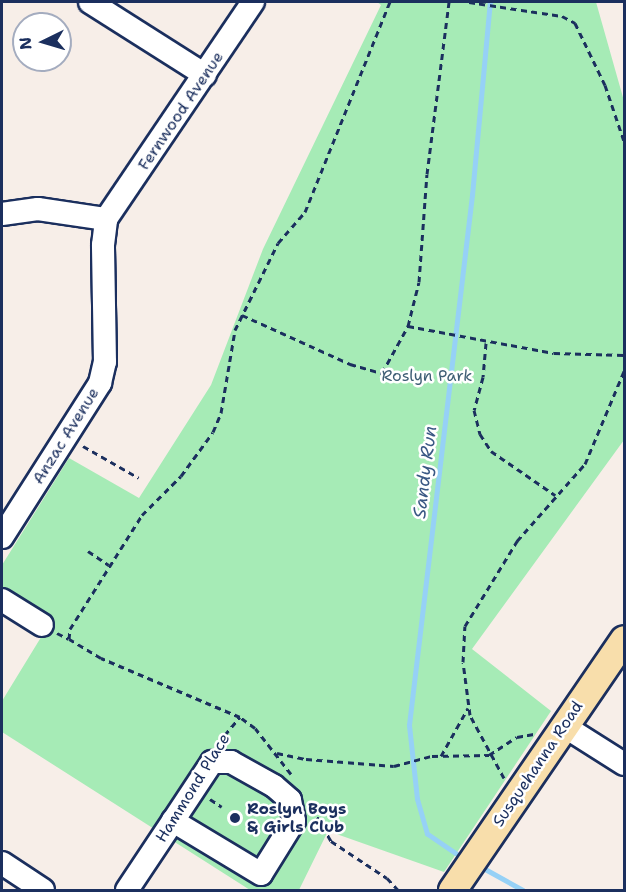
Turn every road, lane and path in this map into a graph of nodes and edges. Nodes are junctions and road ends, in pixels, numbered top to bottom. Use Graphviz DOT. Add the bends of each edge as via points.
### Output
graph roads {
  1 [pos="90,2"];
  2 [pos="253,2"];
  3 [pos="449,2"];
  4 [pos="469,2"];
  5 [pos="389,3"];
  6 [pos="205,75"];
  7 [pos="624,141"];
  8 [pos="2,214"];
  9 [pos="106,219"];
  10 [pos="243,315"];
  11 [pos="408,326"];
  12 [pos="486,343"];
  13 [pos="624,355"];
  14 [pos="624,371"];
  15 [pos="68,438"];
  16 [pos="139,478"];
  17 [pos="555,495"];
  18 [pos="2,537"];
  19 [pos="88,551"];
  20 [pos="109,564"];
  21 [pos="2,600"];
  22 [pos="42,625"];
  23 [pos="624,639"];
  24 [pos="469,707"];
  25 [pos="240,717"];
  26 [pos="564,726"];
  27 [pos="534,734"];
  28 [pos="275,752"];
  29 [pos="489,755"];
  30 [pos="441,756"];
  31 [pos="212,762"];
  32 [pos="624,764"];
  33 [pos="293,777"];
  34 [pos="504,778"];
  35 [pos="210,799"];
  36 [pos="309,802"];
  37 [pos="222,807"];
  38 [pos="173,821"];
  39 [pos="2,863"];
  40 [pos="454,887"];
  41 [pos="43,891"];
  42 [pos="127,891"];
  43 [pos="398,891"];
  1 -- 6 [label="street"];
  2 -- 6 [label="street, Fernwood Avenue"];
  3 -- 11 [label="path" via="427,174 424,247"];
  4 -- 7 [label="path" via="562,16 575,23 605,85"];
  5 -- 10 [label="path" via="305,212 278,243"];
  6 -- 9 [label="street, Fernwood Avenue"];
  8 -- 9 [label="street" via="38,209"];
  9 -- 15 [label="street, Anzac Avenue" via="105,362 93,399"];
  10 -- 11 [label="path" via="350,364 382,373"];
  10 -- 20 [label="path" via="231,347 221,413 213,432 181,476 142,515"];
  11 -- 12 [label="path"];
  12 -- 13 [label="path" via="554,353"];
  12 -- 17 [label="path" via="483,377 474,410 480,434 491,451"];
  14 -- 17 [label="path" via="585,464"];
  15 -- 16 [label="path"];
  15 -- 18 [label="street, Anzac Avenue"];
  17 -- 24 [label="path" via="517,541 465,626 463,662"];
  19 -- 20 [label="path"];
  20 -- 25 [label="path" via="70,629 69,639 101,658"];
  21 -- 22 [label="street"];
  23 -- 26 [label="main road, Susquehanna Road"];
  24 -- 29 [label="path"];
  24 -- 30 [label="path"];
  25 -- 28 [label="path"];
  25 -- 31 [label="path, Hammond Place" via="217,745"];
  26 -- 32 [label="street"];
  26 -- 40 [label="main road, Susquehanna Road"];
  27 -- 29 [label="path" via="517,737"];
  28 -- 30 [label="path" via="306,759 394,766"];
  28 -- 33 [label="path"];
  29 -- 30 [label="path"];
  29 -- 34 [label="path"];
  31 -- 38 [label="street, Hammond Place"];
  31 -- 38 [label="street" via="231,762 274,786 290,800 294,821 261,874"];
  35 -- 37 [label="path"];
  36 -- 43 [label="path" via="331,841 387,878"];
  38 -- 42 [label="street, Hammond Place"];
  39 -- 41 [label="street"];
}
